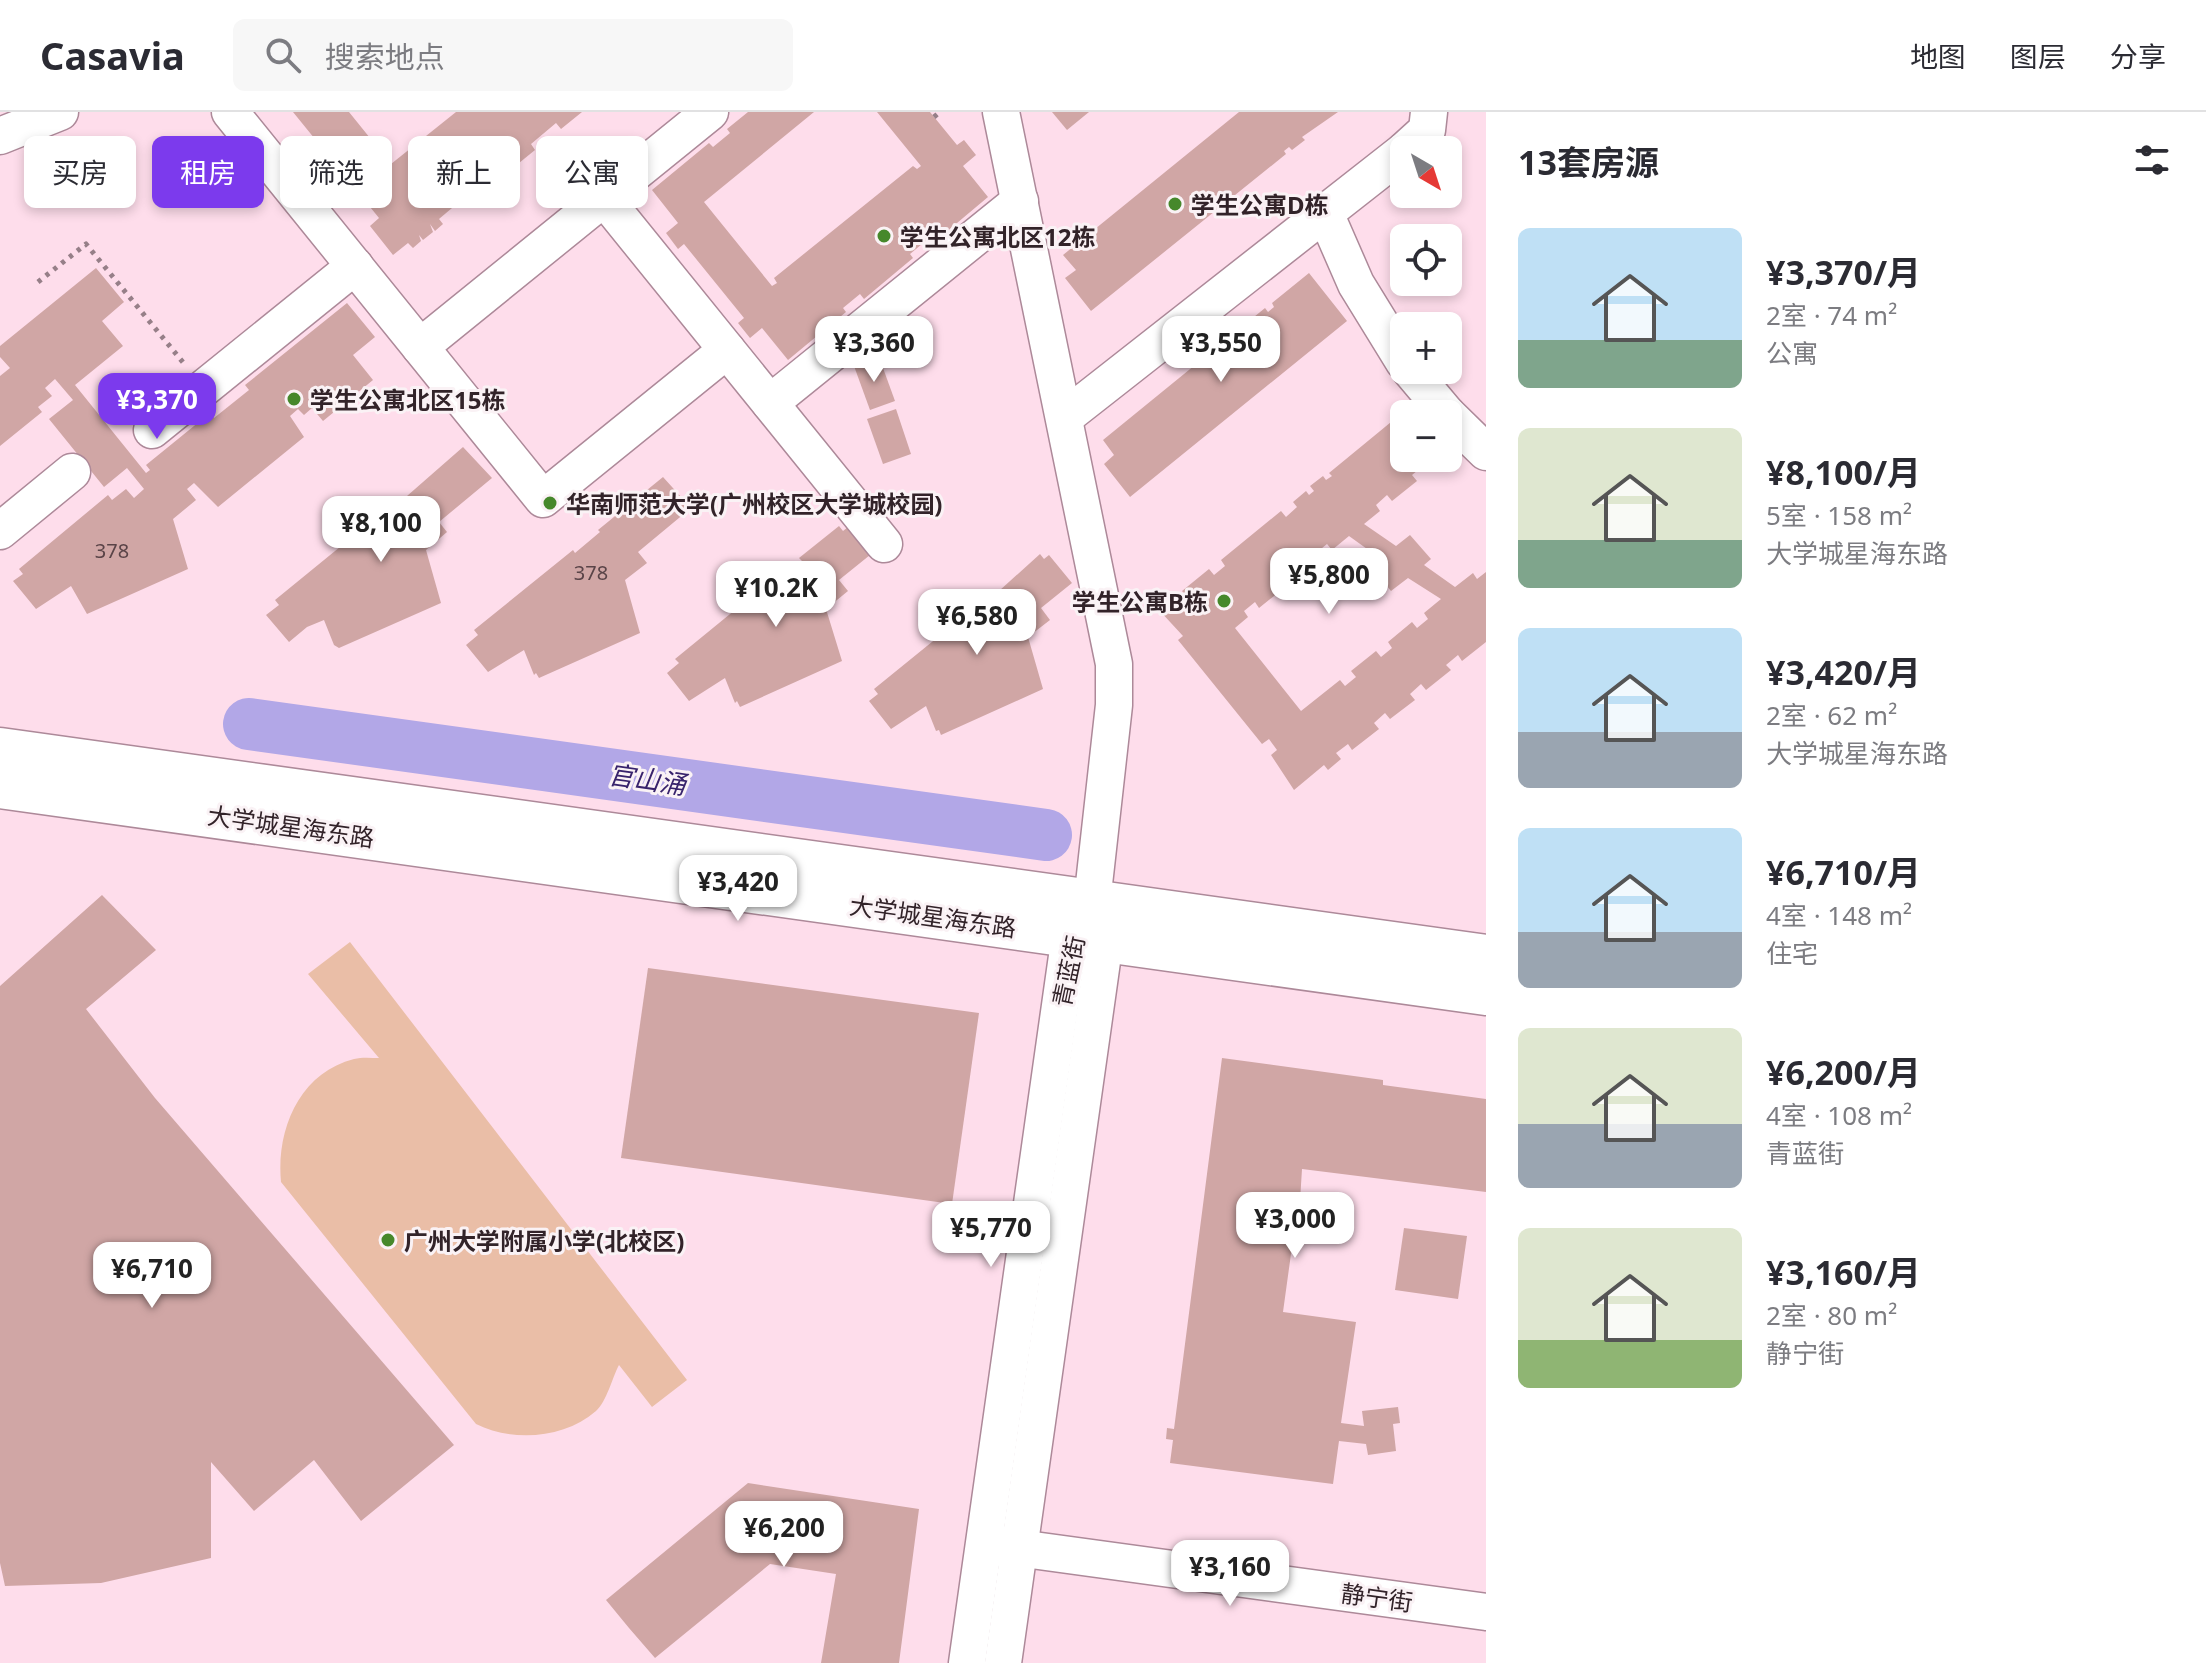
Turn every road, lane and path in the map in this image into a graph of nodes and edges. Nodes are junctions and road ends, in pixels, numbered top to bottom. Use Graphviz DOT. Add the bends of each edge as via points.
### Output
graph roads {
  1 [pos="60,112"];
  2 [pos="230,112"];
  3 [pos="940,112"];
  4 [pos="1001,112"];
  5 [pos="1429,112"];
  6 [pos="934,117"];
  7 [pos="691,118"];
  8 [pos="0,136"];
  9 [pos="1420,136"];
  10 [pos="648,158"];
  11 [pos="1390,161"];
  12 [pos="1020,201"];
  13 [pos="592,208"];
  14 [pos="612,208"];
  15 [pos="1325,213"];
  16 [pos="355,266"];
  17 [pos="38,282"];
  18 [pos="1390,339"];
  19 [pos="420,347"];
  20 [pos="727,350"];
  21 [pos="1422,384"];
  22 [pos="204,388"];
  23 [pos="1435,400"];
  24 [pos="770,403"];
  25 [pos="1065,417"];
  26 [pos="1462,429"];
  27 [pos="152,430"];
  28 [pos="1486,452"];
  29 [pos="72,472"];
  30 [pos="0,531"];
  31 [pos="884,544"];
  32 [pos="0,750"];
  33 [pos="0,786"];
  34 [pos="1089,926"];
  35 [pos="1486,957"];
  36 [pos="1486,993"];
  37 [pos="982,1543"];
  38 [pos="1017,1548"];
  39 [pos="1486,1612"];
  40 [pos="967,1663"];
  41 [pos="1003,1663"];
  1 -- 8 [label="street"];
  2 -- 16 [label="street"];
  3 -- 6 [label="path"];
  4 -- 12 [label="street"];
  5 -- 9 [label="street" via="1427,130"];
  7 -- 10 [label="street"];
  11 -- 15 [label="street"];
  12 -- 24 [label="street"];
  12 -- 25 [label="street"];
  13 -- 19 [label="street"];
  14 -- 20 [label="street"];
  15 -- 18 [label="street" via="1356,284"];
  15 -- 25 [label="street"];
  16 -- 19 [label="street"];
  16 -- 22 [label="street"];
  17 -- 22 [label="path" via="86,244"];
  19 -- 20 [label="street" via="543,499"];
  20 -- 24 [label="street"];
  21 -- 23 [label="street"];
  22 -- 27 [label="street"];
  24 -- 31 [label="street"];
  25 -- 34 [label="street" via="1115,685"];
  26 -- 28 [label="street"];
  29 -- 30 [label="street"];
  32 -- 34 [label="main road, 大学城星海东路"];
  33 -- 34 [label="main road, 大学城星海东路"];
  34 -- 35 [label="main road, 大学城星海东路"];
  34 -- 36 [label="main road, 大学城星海东路"];
  34 -- 37 [label="street, 青蓝街"];
  34 -- 38 [label="street, 青蓝街"];
  37 -- 38 [label="street, 静宁街"];
  37 -- 40 [label="street, 青蓝街"];
  38 -- 39 [label="street, 静宁街"];
  38 -- 41 [label="street, 青蓝街"];
}
